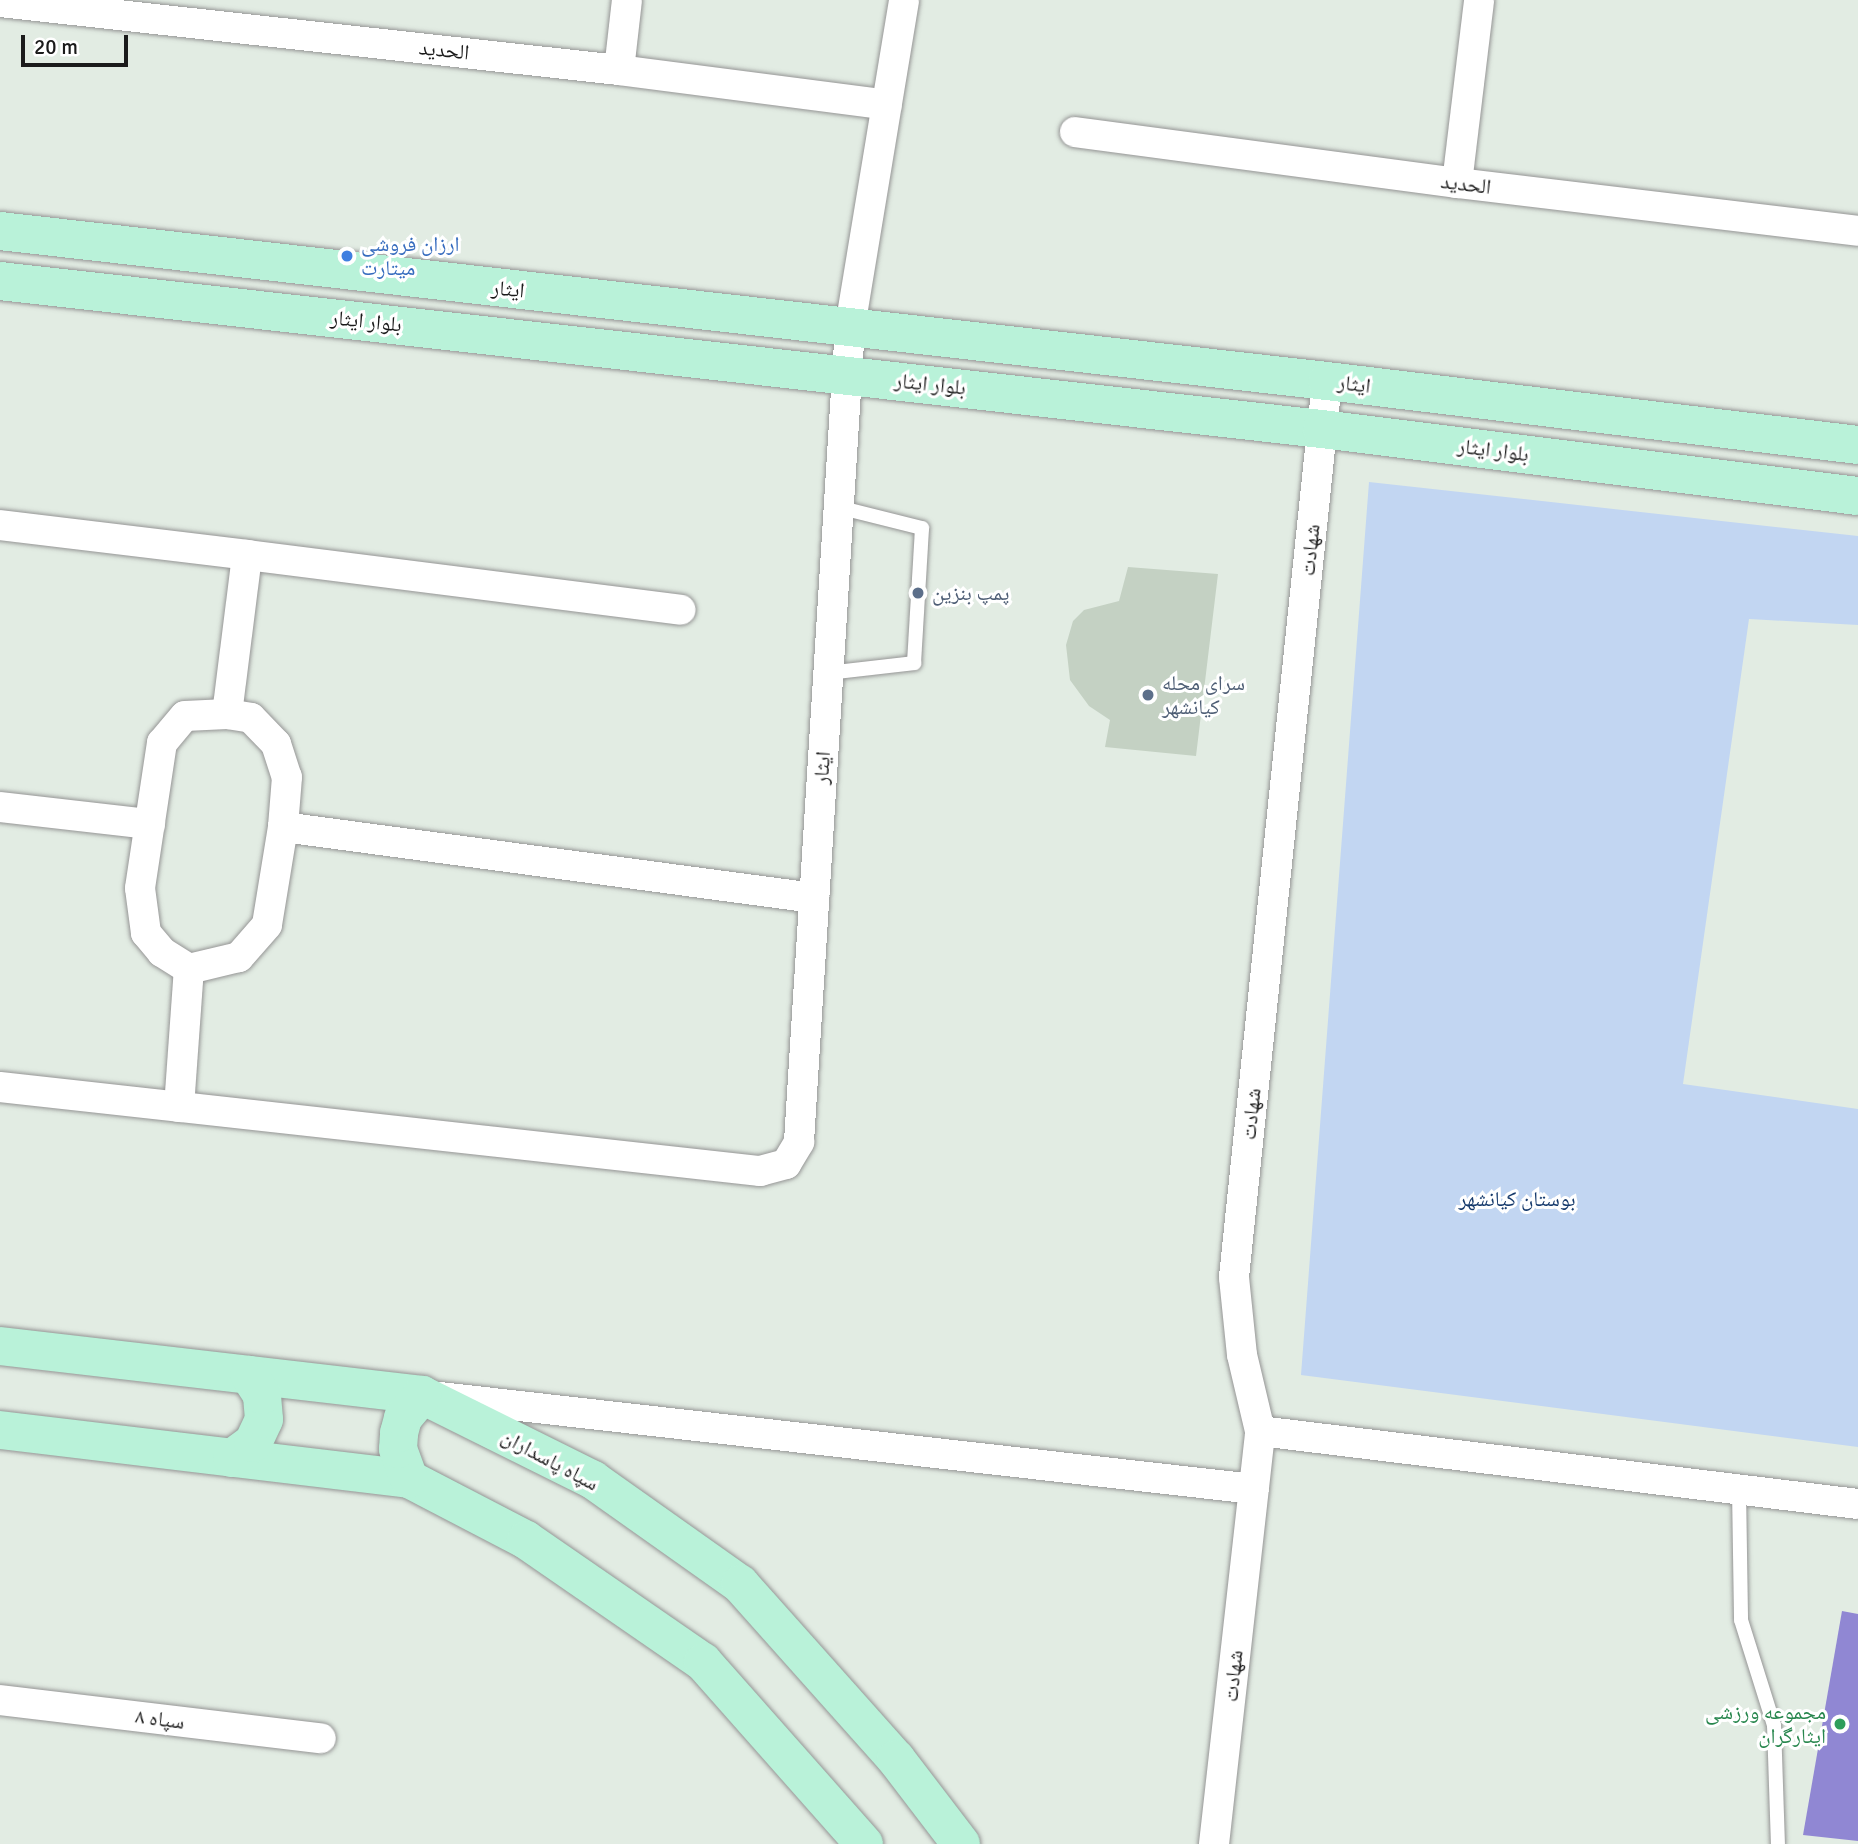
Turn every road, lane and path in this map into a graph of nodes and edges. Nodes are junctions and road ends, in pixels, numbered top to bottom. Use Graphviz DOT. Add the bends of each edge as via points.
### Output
graph roads {
  1 [pos="627,0"];
  2 [pos="904,0"];
  3 [pos="1479,0"];
  4 [pos="0,2"];
  5 [pos="619,70"];
  6 [pos="887,105"];
  7 [pos="1075,132"];
  8 [pos="1457,183"];
  9 [pos="0,231"];
  10 [pos="1858,231"];
  11 [pos="0,281"];
  12 [pos="850,327"];
  13 [pos="846,375"];
  14 [pos="1327,381"];
  15 [pos="1322,429"];
  16 [pos="1858,445"];
  17 [pos="1858,496"];
  18 [pos="838,507"];
  19 [pos="0,525"];
  20 [pos="247,555"];
  21 [pos="681,610"];
  22 [pos="828,673"];
  23 [pos="227,713"];
  24 [pos="0,807"];
  25 [pos="150,824"];
  26 [pos="283,827"];
  27 [pos="814,898"];
  28 [pos="189,969"];
  29 [pos="0,1087"];
  30 [pos="179,1107"];
  31 [pos="0,1346"];
  32 [pos="249,1375"];
  33 [pos="422,1395"];
  34 [pos="0,1430"];
  35 [pos="1260,1431"];
  36 [pos="232,1458"];
  37 [pos="409,1479"];
  38 [pos="1254,1489"];
  39 [pos="1739,1489"];
  40 [pos="1858,1504"];
  41 [pos="0,1700"];
  42 [pos="320,1738"];
  43 [pos="864,1844"];
  44 [pos="961,1844"];
  45 [pos="1214,1844"];
  46 [pos="1778,1844"];
  1 -- 5 [label="street"];
  2 -- 6 [label="street"];
  3 -- 8 [label="street"];
  4 -- 5 [label="street, الحدید"];
  5 -- 6 [label="street, الحدید"];
  6 -- 12 [label="street"];
  7 -- 8 [label="street, الحدید"];
  8 -- 10 [label="street, الحدید"];
  9 -- 12 [label="street, ایثار"];
  11 -- 13 [label="street, بلوار ایثار"];
  12 -- 13 [label="street, ایثار"];
  12 -- 14 [label="street, ایثار"];
  13 -- 15 [label="street, بلوار ایثار"];
  13 -- 18 [label="street, ایثار"];
  14 -- 15 [label="street, شهادت"];
  14 -- 16 [label="street, ایثار"];
  15 -- 17 [label="street, بلوار ایثار"];
  15 -- 35 [label="street, شهادت" via="1234,1277 1242,1355"];
  18 -- 22 [label="street, ایثار"];
  18 -- 22 [label="lane" via="922,527 914,663"];
  19 -- 20 [label="street"];
  20 -- 21 [label="street"];
  20 -- 23 [label="street"];
  22 -- 27 [label="street, ایثار"];
  23 -- 25 [label="street" via="185,716 162,743"];
  23 -- 26 [label="street" via="251,718 276,744 288,777"];
  24 -- 25 [label="street"];
  25 -- 28 [label="street" via="140,888 146,933 162,952"];
  26 -- 27 [label="street"];
  26 -- 28 [label="street" via="267,925 239,957"];
  27 -- 30 [label="street, ایثار" via="799,1142 786,1164 760,1171"];
  28 -- 30 [label="street"];
  29 -- 30 [label="street"];
  31 -- 32 [label="street, سپاه پاسداران"];
  32 -- 33 [label="street, سپاه پاسداران"];
  32 -- 36 [label="street" via="262,1395 264,1419 253,1443"];
  33 -- 37 [label="street" via="403,1418 399,1433 400,1457"];
  33 -- 38 [label="street"];
  33 -- 44 [label="street, سپاه پاسداران" via="593,1480 740,1584 896,1759"];
  34 -- 36 [label="street"];
  35 -- 38 [label="street, شهادت"];
  35 -- 39 [label="street"];
  36 -- 37 [label="street"];
  37 -- 43 [label="street" via="526,1540 703,1662"];
  38 -- 45 [label="street, شهادت"];
  39 -- 40 [label="street"];
  39 -- 46 [label="lane" via="1741,1620 1773,1725"];
  41 -- 42 [label="street, سپاه ۸"];
}
